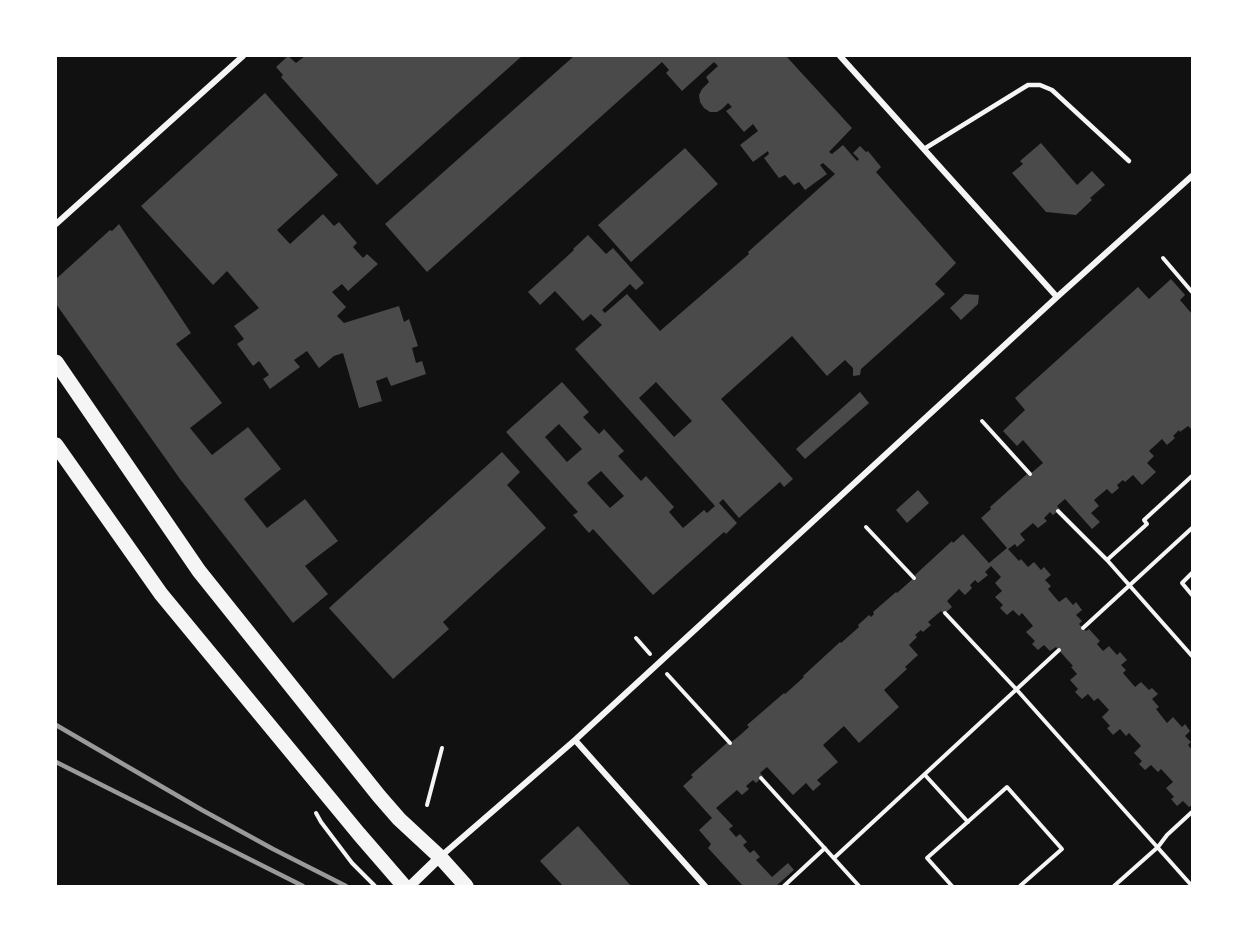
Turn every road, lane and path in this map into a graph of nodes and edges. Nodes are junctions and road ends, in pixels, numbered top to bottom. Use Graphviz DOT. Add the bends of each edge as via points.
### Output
graph roads {
  1 [pos="243,56"];
  2 [pos="840,56"];
  3 [pos="924,149"];
  4 [pos="1129,161"];
  5 [pos="1192,177"];
  6 [pos="56,224"];
  7 [pos="1163,258"];
  8 [pos="1192,292"];
  9 [pos="1057,297"];
  10 [pos="56,362"];
  11 [pos="982,421"];
  12 [pos="56,445"];
  13 [pos="1030,474"];
  14 [pos="1192,476"];
  15 [pos="1058,511"];
  16 [pos="866,527"];
  17 [pos="1192,528"];
  18 [pos="1107,560"];
  19 [pos="1192,573"];
  20 [pos="914,578"];
  21 [pos="1129,586"];
  22 [pos="1192,595"];
  23 [pos="945,613"];
  24 [pos="1083,628"];
  25 [pos="636,638"];
  26 [pos="1059,650"];
  27 [pos="650,655"];
  28 [pos="1192,655"];
  29 [pos="663,669"];
  30 [pos="1017,690"];
  31 [pos="575,740"];
  32 [pos="730,743"];
  33 [pos="442,748"];
  34 [pos="925,775"];
  35 [pos="761,778"];
  36 [pos="427,805"];
  37 [pos="1192,812"];
  38 [pos="968,822"];
  39 [pos="825,848"];
  40 [pos="1158,848"];
  41 [pos="440,857"];
  42 [pos="834,858"];
  43 [pos="357,868"];
  44 [pos="375,886"];
  45 [pos="404,886"];
  46 [pos="410,886"];
  47 [pos="465,886"];
  48 [pos="705,886"];
  49 [pos="784,886"];
  50 [pos="859,886"];
  51 [pos="952,886"];
  52 [pos="1023,886"];
  53 [pos="1114,886"];
  54 [pos="1192,886"];
  1 -- 6 [label="street"];
  2 -- 3 [label="street"];
  3 -- 4 [label="lane" via="1028,85 1040,85 1052,90"];
  3 -- 9 [label="street"];
  5 -- 9 [label="street"];
  7 -- 8 [label="path"];
  9 -- 31 [label="street"];
  10 -- 41 [label="main road" via="199,571 379,796"];
  11 -- 13 [label="path"];
  12 -- 45 [label="main road" via="160,594"];
  14 -- 18 [label="path" via="1144,520 1148,524"];
  15 -- 18 [label="path"];
  16 -- 20 [label="path"];
  17 -- 21 [label="path"];
  18 -- 21 [label="path"];
  19 -- 22 [label="path" via="1182,583"];
  21 -- 24 [label="path"];
  21 -- 28 [label="path"];
  23 -- 30 [label="path"];
  25 -- 27 [label="path"];
  26 -- 30 [label="path"];
  29 -- 32 [label="path"];
  30 -- 34 [label="path"];
  30 -- 40 [label="path"];
  31 -- 41 [label="street"];
  31 -- 48 [label="street"];
  33 -- 36 [label="path"];
  34 -- 38 [label="path"];
  34 -- 42 [label="path"];
  35 -- 39 [label="path"];
  37 -- 40 [label="path"];
  38 -- 51 [label="path" via="927,858"];
  38 -- 52 [label="path" via="1007,787 1062,849"];
  39 -- 42 [label="path"];
  39 -- 49 [label="path"];
  40 -- 53 [label="path"];
  40 -- 54 [label="path"];
  41 -- 46 [label="street"];
  41 -- 47 [label="main road"];
  42 -- 50 [label="path"];
  43 -- 44 [label="path"];
}
